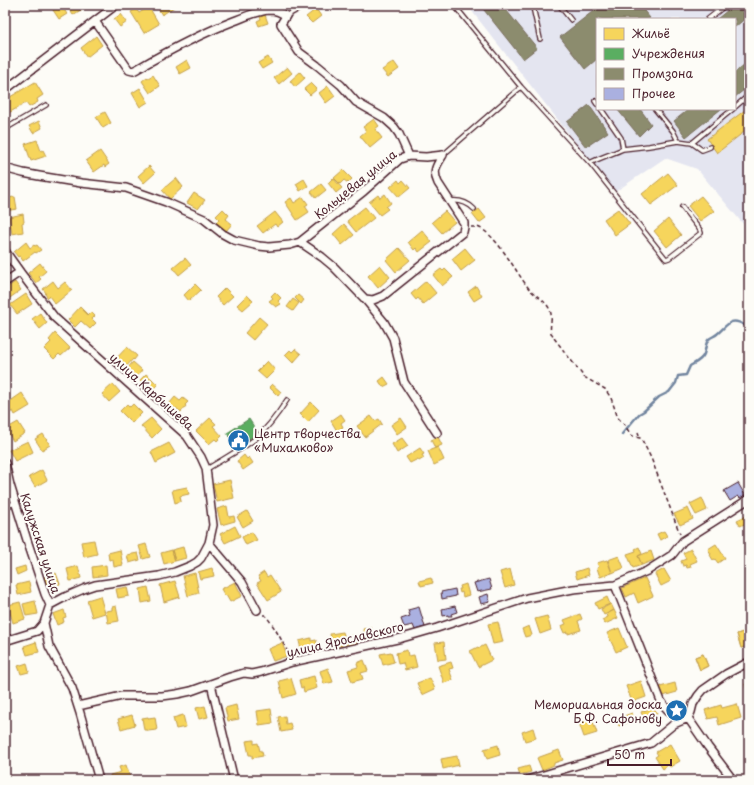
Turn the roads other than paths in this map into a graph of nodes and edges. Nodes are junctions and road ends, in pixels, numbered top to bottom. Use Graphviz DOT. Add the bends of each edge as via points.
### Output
graph roads {
  1 [pos="116,5"];
  2 [pos="306,5"];
  3 [pos="454,5"];
  4 [pos="531,5"];
  5 [pos="559,5"];
  6 [pos="726,5"];
  7 [pos="286,16"];
  8 [pos="709,18"];
  9 [pos="571,20"];
  10 [pos="95,21"];
  11 [pos="540,39"];
  12 [pos="521,87"];
  13 [pos="5,90"];
  14 [pos="749,95"];
  15 [pos="46,106"];
  16 [pos="736,106"];
  17 [pos="602,110"];
  18 [pos="656,110"];
  19 [pos="732,110"];
  20 [pos="5,130"];
  21 [pos="678,141"];
  22 [pos="692,143"];
  23 [pos="710,147"];
  24 [pos="623,149"];
  25 [pos="443,155"];
  26 [pos="409,156"];
  27 [pos="590,163"];
  28 [pos="5,167"];
  29 [pos="450,201"];
  30 [pos="682,207"];
  31 [pos="474,209"];
  32 [pos="300,242"];
  33 [pos="5,251"];
  34 [pos="20,272"];
  35 [pos="5,282"];
  36 [pos="365,299"];
  37 [pos="287,400"];
  38 [pos="437,433"];
  39 [pos="5,463"];
  40 [pos="206,470"];
  41 [pos="749,499"];
  42 [pos="16,503"];
  43 [pos="5,506"];
  44 [pos="209,543"];
  45 [pos="615,585"];
  46 [pos="50,605"];
  47 [pos="257,610"];
  48 [pos="44,623"];
  49 [pos="5,641"];
  50 [pos="749,662"];
  51 [pos="211,684"];
  52 [pos="78,706"];
  53 [pos="688,718"];
  54 [pos="99,780"];
  55 [pos="234,780"];
  56 [pos="527,780"];
  57 [pos="733,780"];
  1 -- 10 [label="street"];
  2 -- 7 [label="lane"];
  3 -- 12 [label="lane"];
  4 -- 11 [label="lane"];
  5 -- 9 [label="lane"];
  6 -- 8 [label="lane"];
  7 -- 10 [label="street" via="272,10 251,14 189,41 133,71 129,70"];
  7 -- 26 [label="street, Кольцевая улица" via="281,24 299,52 341,85 356,102 388,121 399,134"];
  10 -- 13 [label="street"];
  12 -- 25 [label="lane"];
  12 -- 27 [label="lane"];
  14 -- 16 [label="lane"];
  15 -- 20 [label="lane"];
  17 -- 24 [label="lane" via="621,138"];
  18 -- 21 [label="lane"];
  19 -- 22 [label="lane"];
  21 -- 22 [label="lane"];
  21 -- 24 [label="lane"];
  22 -- 23 [label="lane" via="702,150"];
  24 -- 27 [label="lane"];
  25 -- 26 [label="street"];
  25 -- 29 [label="street" via="436,166 435,174"];
  26 -- 32 [label="street, Кольцевая улица" via="398,161"];
  27 -- 30 [label="lane" via="666,259 701,233"];
  28 -- 32 [label="street, Кольцевая улица" via="39,176 126,188 204,219 234,240 259,246 290,245"];
  29 -- 31 [label="lane" via="464,202"];
  29 -- 36 [label="street" via="463,220 462,233 383,296 373,300"];
  32 -- 36 [label="street" via="322,257"];
  33 -- 34 [label="street, улица Карбышева"];
  34 -- 35 [label="street"];
  34 -- 40 [label="street, улица Карбышева" via="55,318 186,436 201,457"];
  36 -- 38 [label="street" via="390,330 404,382"];
  37 -- 40 [label="lane" via="261,433"];
  39 -- 42 [label="street, Калужская улица"];
  40 -- 44 [label="street, улица Карбышева" via="213,525"];
  41 -- 45 [label="street, улица Ярославского" via="683,541 672,555 646,571"];
  42 -- 43 [label="lane"];
  42 -- 46 [label="street, Калужская улица"];
  44 -- 46 [label="street, улица Карбышева" via="199,560 187,568 159,576 95,585"];
  44 -- 47 [label="street" via="242,582"];
  45 -- 51 [label="street, улица Ярославского" via="573,589 526,598 402,638 292,662 252,674 244,673"];
  45 -- 53 [label="street" via="661,700 669,711"];
  46 -- 48 [label="street"];
  48 -- 49 [label="street" via="34,633"];
  48 -- 52 [label="street" via="49,646 72,688"];
  50 -- 53 [label="street" via="703,690 693,704"];
  51 -- 52 [label="street, улица Ярославского" via="177,694 122,696"];
  51 -- 55 [label="street"];
  52 -- 54 [label="street"];
  53 -- 56 [label="street" via="674,724 648,745"];
  53 -- 57 [label="street"];
}
